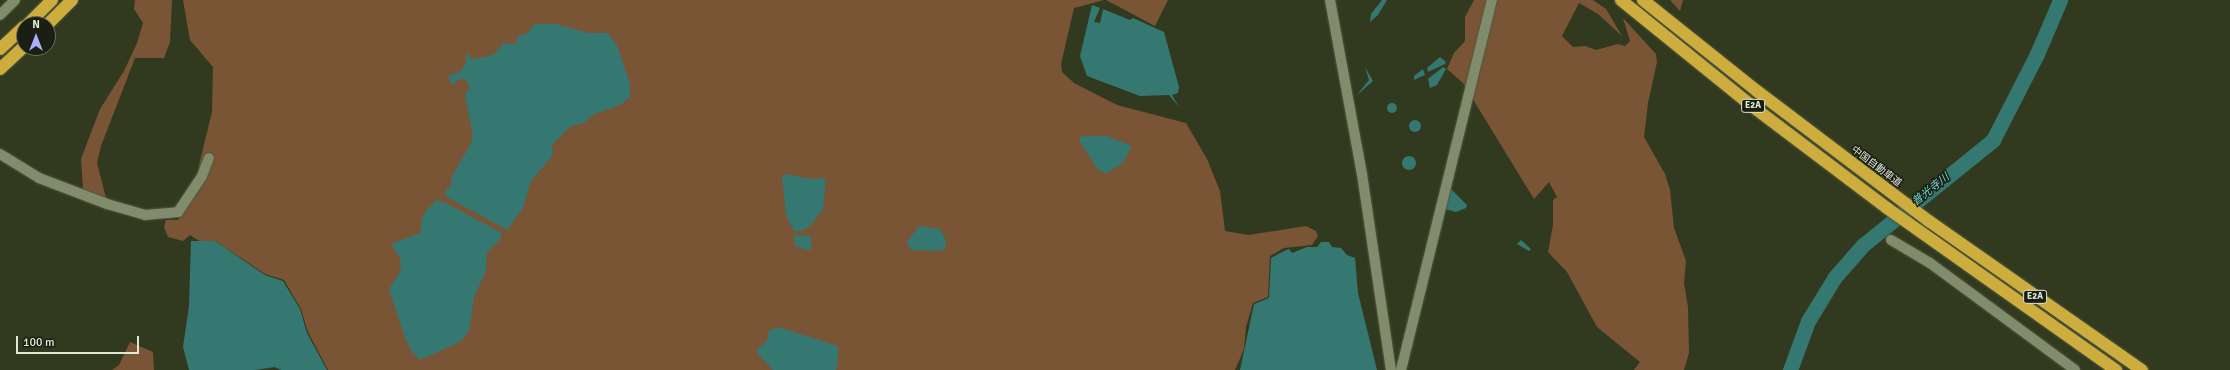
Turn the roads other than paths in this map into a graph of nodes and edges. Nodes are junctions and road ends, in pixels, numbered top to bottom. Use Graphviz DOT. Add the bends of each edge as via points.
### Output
graph roads {
  1 [pos="15,0"];
  2 [pos="52,0"];
  3 [pos="72,0"];
  4 [pos="1330,0"];
  5 [pos="1492,0"];
  6 [pos="1621,0"];
  7 [pos="1643,0"];
  8 [pos="0,15"];
  9 [pos="36,16"];
  10 [pos="56,16"];
  11 [pos="16,34"];
  12 [pos="0,49"];
  13 [pos="16,54"];
  14 [pos="0,68"];
  15 [pos="0,154"];
  16 [pos="208,158"];
  17 [pos="1891,240"];
  18 [pos="1391,370"];
  19 [pos="1401,370"];
  20 [pos="2076,370"];
  21 [pos="2116,370"];
  22 [pos="2142,370"];
  1 -- 8 [label="street"];
  2 -- 9 [label="highway"];
  3 -- 10 [label="highway"];
  4 -- 18 [label="street" via="1362,174"];
  5 -- 19 [label="street"];
  6 -- 21 [label="highway, E2A" via="1748,102 1887,208"];
  7 -- 22 [label="highway, 中国自動車道 / E2A" via="1757,91 1929,221"];
  11 -- 12 [label="highway"];
  13 -- 14 [label="highway"];
  15 -- 16 [label="street" via="39,178 107,204 145,215 178,212 202,176"];
  17 -- 20 [label="street" via="1930,263"];
}
